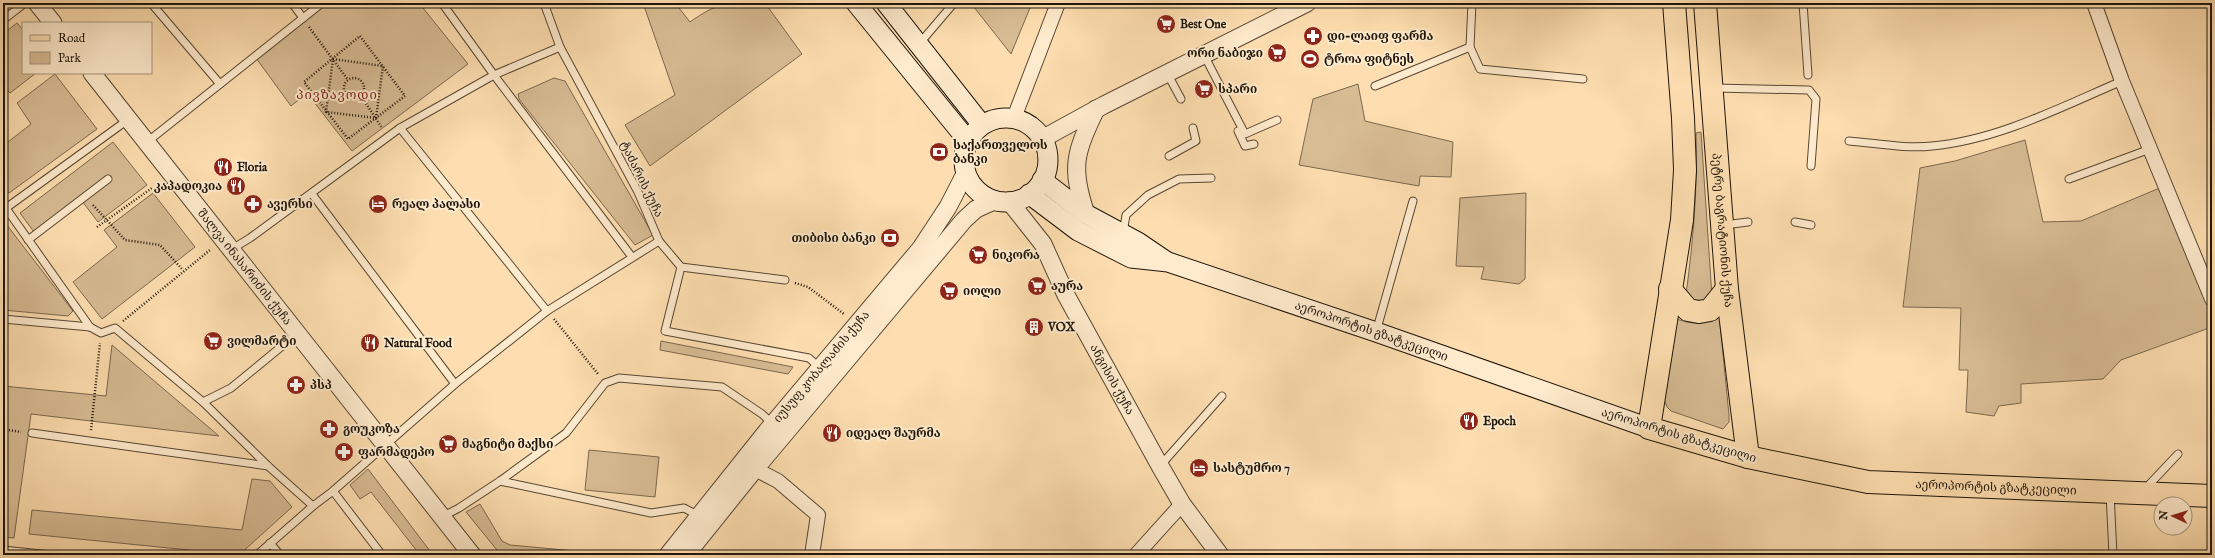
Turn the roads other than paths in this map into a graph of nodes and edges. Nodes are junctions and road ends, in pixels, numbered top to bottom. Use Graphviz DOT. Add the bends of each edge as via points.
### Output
graph roads {
  1 [pos="25,3"];
  2 [pos="37,3"];
  3 [pos="152,3"];
  4 [pos="292,3"];
  5 [pos="322,3"];
  6 [pos="442,3"];
  7 [pos="544,3"];
  8 [pos="856,3"];
  9 [pos="886,3"];
  10 [pos="954,3"];
  11 [pos="1058,3"];
  12 [pos="1307,3"];
  13 [pos="1472,3"];
  14 [pos="1674,3"];
  15 [pos="1705,3"];
  16 [pos="1802,3"];
  17 [pos="2094,3"];
  18 [pos="303,18"];
  19 [pos="3,20"];
  20 [pos="52,22"];
  21 [pos="919,44"];
  22 [pos="560,47"];
  23 [pos="1470,47"];
  24 [pos="1201,56"];
  25 [pos="1167,73"];
  26 [pos="93,74"];
  27 [pos="494,75"];
  28 [pos="1808,75"];
  29 [pos="1583,79"];
  30 [pos="1215,81"];
  31 [pos="2122,81"];
  32 [pos="220,84"];
  33 [pos="1376,86"];
  34 [pos="1710,88"];
  35 [pos="1181,99"];
  36 [pos="1096,109"];
  37 [pos="1014,118"];
  38 [pos="129,119"];
  39 [pos="1277,120"];
  40 [pos="982,124"];
  41 [pos="400,128"];
  42 [pos="1193,128"];
  43 [pos="1238,131"];
  44 [pos="1042,139"];
  45 [pos="968,141"];
  46 [pos="1849,141"];
  47 [pos="147,142"];
  48 [pos="1254,144"];
  49 [pos="2150,148"];
  50 [pos="1169,156"];
  51 [pos="1811,166"];
  52 [pos="966,172"];
  53 [pos="1211,178"];
  54 [pos="108,179"];
  55 [pos="2069,179"];
  56 [pos="1042,180"];
  57 [pos="312,194"];
  58 [pos="1029,194"];
  59 [pos="1002,201"];
  60 [pos="1413,201"];
  61 [pos="4,207"];
  62 [pos="1086,214"];
  63 [pos="1748,222"];
  64 [pos="1795,222"];
  65 [pos="1722,225"];
  66 [pos="1811,225"];
  67 [pos="1123,235"];
  68 [pos="28,240"];
  69 [pos="659,241"];
  70 [pos="227,244"];
  71 [pos="632,257"];
  72 [pos="1168,262"];
  73 [pos="681,267"];
  74 [pos="785,280"];
  75 [pos="1670,289"];
  76 [pos="1727,289"];
  77 [pos="2212,299"];
  78 [pos="547,311"];
  79 [pos="3,319"];
  80 [pos="90,327"];
  81 [pos="1376,332"];
  82 [pos="298,333"];
  83 [pos="820,368"];
  84 [pos="455,384"];
  85 [pos="1222,396"];
  86 [pos="203,402"];
  87 [pos="773,424"];
  88 [pos="1649,428"];
  89 [pos="32,433"];
  90 [pos="386,446"];
  91 [pos="2178,454"];
  92 [pos="1748,457"];
  93 [pos="268,466"];
  94 [pos="1160,466"];
  95 [pos="755,469"];
  96 [pos="500,481"];
  97 [pos="333,491"];
  98 [pos="2110,491"];
  99 [pos="2142,492"];
  100 [pos="2212,496"];
  101 [pos="1182,504"];
  102 [pos="313,506"];
  103 [pos="442,516"];
  104 [pos="699,516"];
  105 [pos="270,543"];
  106 [pos="3,550"];
  107 [pos="689,554"];
  108 [pos="51,555"];
  109 [pos="257,555"];
  110 [pos="280,555"];
  111 [pos="382,555"];
  112 [pos="472,555"];
  113 [pos="668,555"];
  114 [pos="812,555"];
  115 [pos="1136,555"];
  116 [pos="1220,555"];
  117 [pos="2113,555"];
  1 -- 19 [label="lane"];
  2 -- 20 [label="street"];
  3 -- 32 [label="lane"];
  4 -- 18 [label="lane"];
  5 -- 18 [label="lane"];
  6 -- 27 [label="lane"];
  7 -- 22 [label="lane, ტაძარის ქუჩა"];
  8 -- 45 [label="main road"];
  9 -- 21 [label="main road"];
  10 -- 21 [label="lane"];
  11 -- 37 [label="street"];
  12 -- 24 [label="street"];
  13 -- 23 [label="lane"];
  14 -- 75 [label="main road" via="1683,118 1684,170 1682,220"];
  15 -- 34 [label="main road, პეტრე ბაგრატიონის ქუჩა"];
  16 -- 28 [label="lane"];
  17 -- 31 [label="street"];
  18 -- 32 [label="lane"];
  21 -- 40 [label="main road"];
  22 -- 27 [label="lane"];
  22 -- 69 [label="lane, ტაძარის ქუჩა" via="638,192"];
  23 -- 29 [label="lane" via="1480,69"];
  23 -- 33 [label="lane"];
  24 -- 25 [label="street"];
  24 -- 30 [label="lane"];
  24 -- 39 [label="lane" via="1245,134"];
  25 -- 35 [label="lane"];
  25 -- 36 [label="street"];
  26 -- 38 [label="street, შალვა ინასარიძის ქუჩა"];
  27 -- 41 [label="lane"];
  27 -- 71 [label="lane"];
  31 -- 46 [label="lane" via="2029,120 1978,138 1931,146"];
  31 -- 49 [label="street"];
  32 -- 47 [label="lane"];
  34 -- 51 [label="lane" via="1809,90 1816,99"];
  34 -- 65 [label="main road, პეტრე ბაგრატიონის ქუჩა"];
  36 -- 44 [label="street"];
  36 -- 62 [label="street" via="1081,140 1076,166 1077,188"];
  37 -- 40 [label="main road" via="997,118"];
  37 -- 44 [label="main road" via="1032,127"];
  38 -- 47 [label="street, შალვა ინასარიძის ქუჩა"];
  38 -- 61 [label="lane"];
  40 -- 45 [label="main road"];
  41 -- 57 [label="lane"];
  41 -- 78 [label="lane"];
  42 -- 50 [label="lane" via="1196,141"];
  43 -- 48 [label="lane" via="1245,146"];
  44 -- 56 [label="main road" via="1047,152 1047,166"];
  45 -- 52 [label="main road" via="964,162"];
  47 -- 70 [label="street, შალვა ინასარიძის ქუჩა"];
  49 -- 55 [label="lane"];
  49 -- 77 [label="street"];
  52 -- 59 [label="main road" via="972,185 986,197"];
  52 -- 83 [label="street, იუსუფ კობალაძის ქუჩა" via="948,207 921,248"];
  53 -- 67 [label="lane" via="1178,179 1148,195 1126,215"];
  54 -- 68 [label="lane"];
  56 -- 58 [label="main road"];
  56 -- 62 [label="main road, აეროპორტის გზატკეცილი"];
  57 -- 70 [label="lane"];
  57 -- 84 [label="lane"];
  58 -- 59 [label="main road"];
  58 -- 72 [label="main road, აეროპორტის გზატკეცილი" via="1078,231 1131,258"];
  59 -- 94 [label="street, ანგისის ქუჩა" via="1043,244 1066,295"];
  59 -- 95 [label="street, იუსუფ კობალაძის ქუჩა" via="976,208 964,220"];
  60 -- 81 [label="lane"];
  61 -- 68 [label="lane"];
  62 -- 67 [label="main road, აეროპორტის გზატკეცილი"];
  63 -- 65 [label="lane"];
  64 -- 66 [label="lane"];
  65 -- 76 [label="main road, პეტრე ბაგრატიონის ქუჩა"];
  67 -- 72 [label="main road, აეროპორტის გზატკეცილი"];
  68 -- 80 [label="lane"];
  69 -- 71 [label="lane"];
  69 -- 73 [label="lane, ტაძარის ქუჩა"];
  70 -- 82 [label="street, შალვა ინასარიძის ქუჩა"];
  71 -- 78 [label="lane"];
  72 -- 81 [label="main road, აეროპორტის გზატკეცილი"];
  73 -- 74 [label="lane"];
  73 -- 83 [label="lane" via="665,331 808,358"];
  75 -- 76 [label="main road" via="1688,310 1699,312 1710,310"];
  75 -- 88 [label="main road"];
  76 -- 92 [label="main road, პეტრე ბაგრატიონის ქუჩა"];
  78 -- 84 [label="lane"];
  79 -- 80 [label="lane"];
  80 -- 86 [label="lane" via="101,333 115,328"];
  81 -- 88 [label="main road, აეროპორტის გზატკეცილი"];
  82 -- 86 [label="lane" via="231,388"];
  82 -- 90 [label="street, შალვა ინასარიძის ქუჩა"];
  83 -- 87 [label="street, იუსუფ კობალაძის ქუჩა"];
  84 -- 90 [label="lane"];
  85 -- 94 [label="lane"];
  86 -- 93 [label="lane"];
  87 -- 96 [label="lane" via="722,387 619,378 605,383 566,433"];
  87 -- 104 [label="street, იუსუფ კობალაძის ქუჩა"];
  88 -- 92 [label="main road, აეროპორტის გზატკეცილი"];
  89 -- 93 [label="lane"];
  90 -- 97 [label="lane"];
  90 -- 103 [label="street, შალვა ინასარიძის ქუჩა"];
  91 -- 99 [label="lane"];
  92 -- 98 [label="main road, აეროპორტის გზატკეცილი" via="1868,482"];
  93 -- 102 [label="lane"];
  94 -- 101 [label="street, ანგისის ქუჩა"];
  95 -- 107 [label="street, იუსუფ კობალაძის ქუჩა"];
  95 -- 114 [label="street" via="778,481 818,515"];
  96 -- 103 [label="lane"];
  96 -- 104 [label="lane" via="651,513 684,508"];
  97 -- 102 [label="lane"];
  97 -- 111 [label="lane"];
  98 -- 99 [label="main road, აეროპორტის გზატკეცილი"];
  98 -- 117 [label="lane"];
  99 -- 100 [label="main road, აეროპორტის გზატკეცილი"];
  101 -- 115 [label="street"];
  101 -- 116 [label="street, ანგისის ქუჩა"];
  102 -- 105 [label="lane"];
  103 -- 112 [label="street, შალვა ინასარიძის ქუჩა"];
  104 -- 113 [label="street, იუსუფ კობალაძის ქუჩა"];
  105 -- 109 [label="lane"];
  105 -- 110 [label="lane"];
  106 -- 108 [label="lane"];
}
